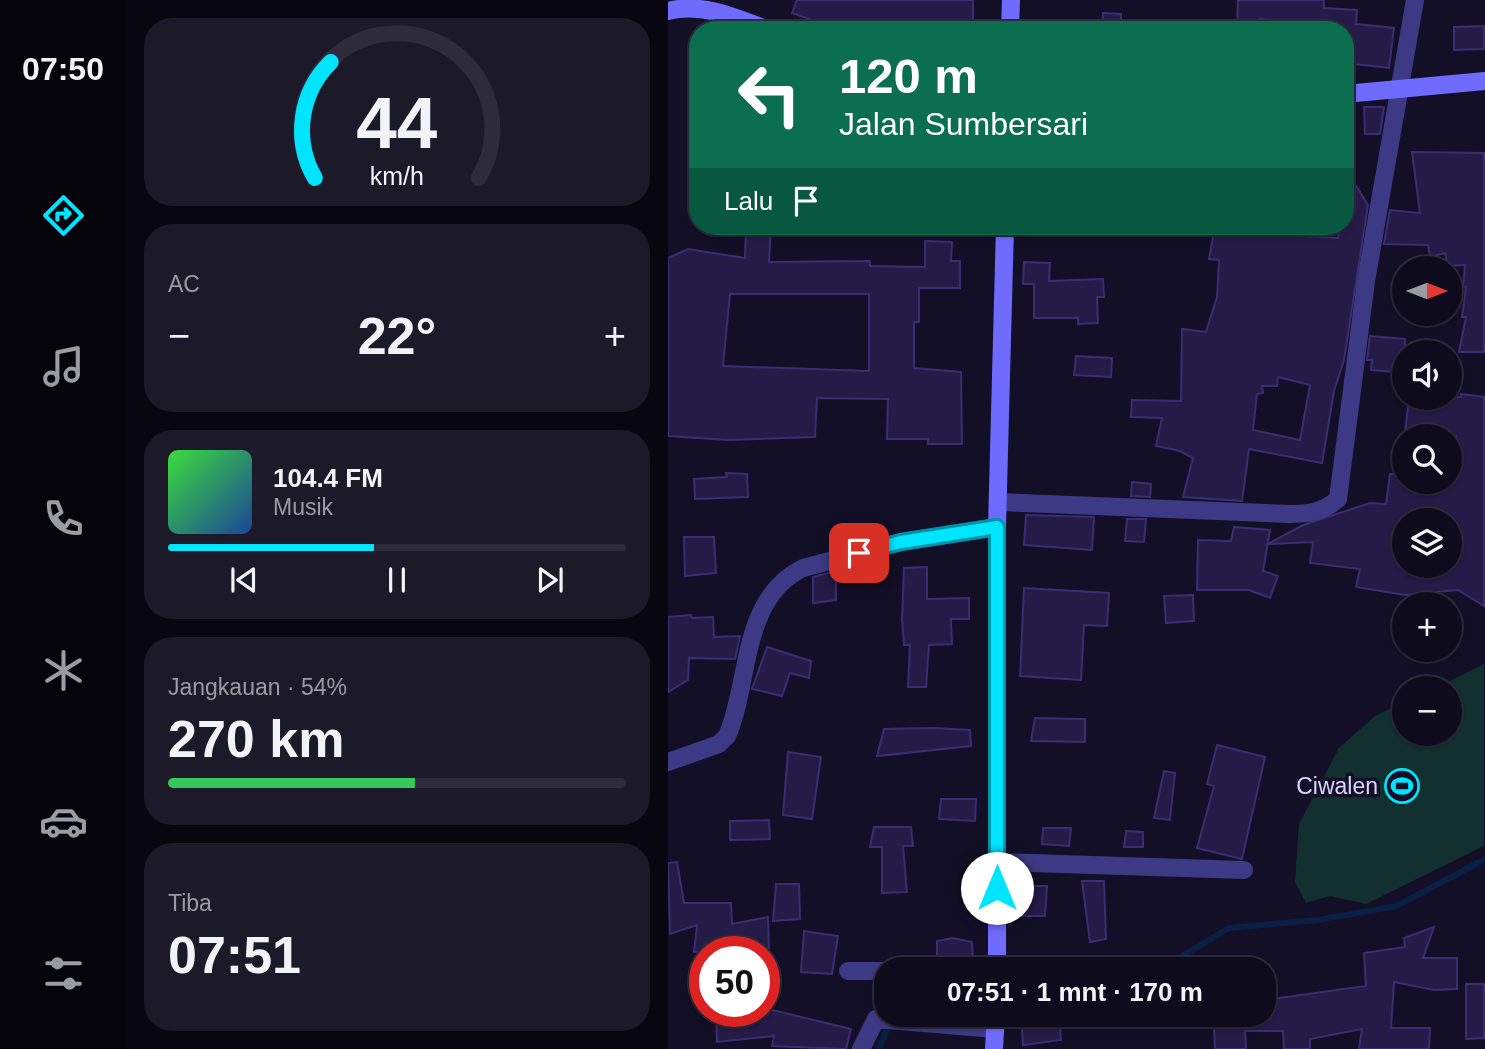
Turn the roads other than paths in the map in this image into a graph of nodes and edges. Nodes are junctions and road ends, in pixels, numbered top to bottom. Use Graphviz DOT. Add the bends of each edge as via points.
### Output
graph roads {
  1 [pos="1011,0"];
  2 [pos="1415,0"];
  3 [pos="721,6"];
  4 [pos="668,11"];
  5 [pos="750,21"];
  6 [pos="1010,21"];
  7 [pos="1485,81"];
  8 [pos="1400,90"];
  9 [pos="1354,93"];
  10 [pos="1005,235"];
  11 [pos="998,502"];
  12 [pos="997,527"];
  13 [pos="668,762"];
  14 [pos="997,862"];
  15 [pos="1244,870"];
  16 [pos="997,957"];
  17 [pos="848,971"];
  18 [pos="874,971"];
  19 [pos="874,1021"];
  20 [pos="996,1027"];
  21 [pos="860,1049"];
  22 [pos="994,1049"];
  1 -- 6 [label="main road"];
  2 -- 8 [label="street"];
  3 -- 4 [label="main road"];
  3 -- 5 [label="main road"];
  7 -- 8 [label="main road"];
  8 -- 9 [label="main road"];
  8 -- 11 [label="street" via="1366,281 1338,499 1311,514"];
  10 -- 11 [label="main road"];
  11 -- 12 [label="main road"];
  12 -- 13 [label="street" via="901,542 789,575 777,585 750,640 727,736 719,744"];
  12 -- 14 [label="main road"];
  14 -- 15 [label="street"];
  14 -- 16 [label="main road"];
  17 -- 18 [label="street"];
  19 -- 21 [label="street"];
  20 -- 22 [label="main road"];
}
